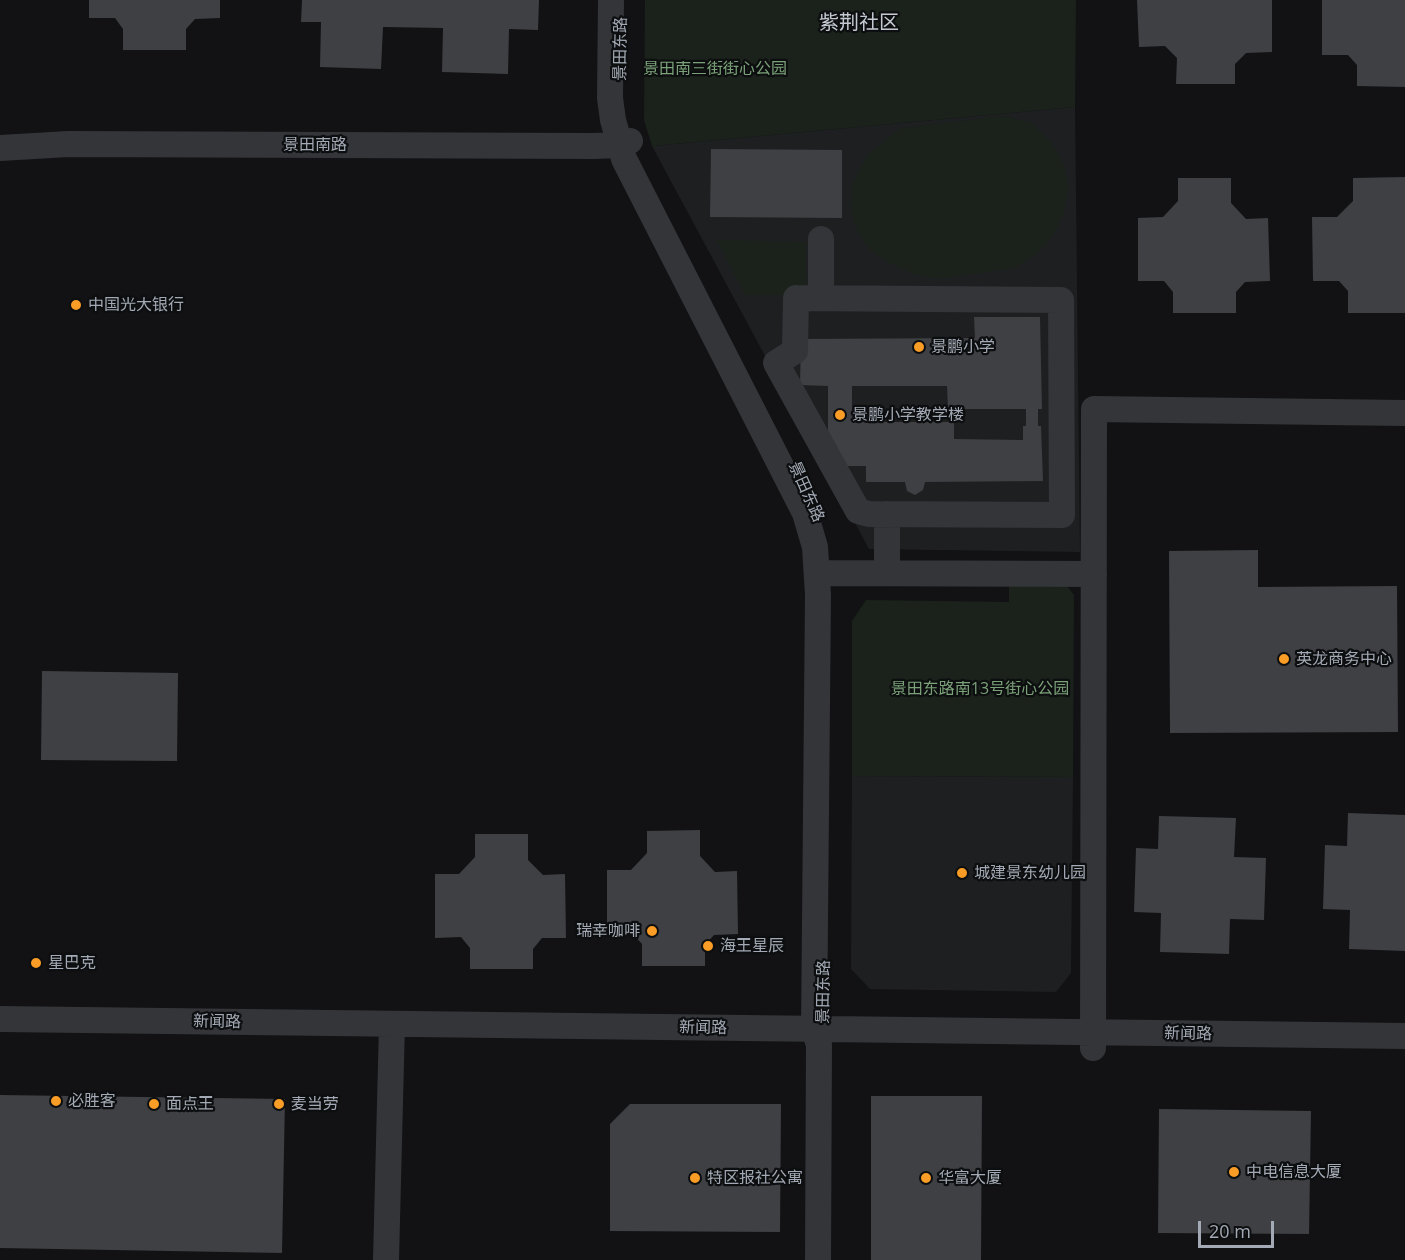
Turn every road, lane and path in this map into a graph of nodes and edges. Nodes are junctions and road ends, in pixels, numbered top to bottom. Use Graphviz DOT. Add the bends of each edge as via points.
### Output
graph roads {
  1 [pos="611,0"];
  2 [pos="621,0"];
  3 [pos="625,143"];
  4 [pos="0,147"];
  5 [pos="821,239"];
  6 [pos="821,297"];
  7 [pos="1405,413"];
  8 [pos="887,514"];
  9 [pos="822,572"];
  10 [pos="887,573"];
  11 [pos="1094,574"];
  12 [pos="0,1019"];
  13 [pos="391,1032"];
  14 [pos="819,1034"];
  15 [pos="0,1036"];
  16 [pos="1405,1036"];
  17 [pos="1093,1040"];
  18 [pos="1405,1051"];
  19 [pos="386,1260"];
  20 [pos="818,1260"];
  1 -- 3 [label="street, 景田东路" via="610,98 613,120"];
  2 -- 3 [label="street, 景田东路" via="620,100"];
  3 -- 4 [label="street, 景田南路"];
  3 -- 9 [label="street, 景田东路" via="817,511 824,533"];
  5 -- 6 [label="street"];
  6 -- 8 [label="street" via="796,297 795,351 776,363 858,511"];
  6 -- 8 [label="street" via="1060,300 1062,515"];
  7 -- 11 [label="street" via="1094,409"];
  8 -- 10 [label="street"];
  9 -- 10 [label="street"];
  9 -- 14 [label="street, 景田东路"];
  10 -- 11 [label="street"];
  11 -- 17 [label="street"];
  12 -- 13 [label="street, 新闻路"];
  13 -- 14 [label="street, 新闻路"];
  13 -- 15 [label="street, 新闻路"];
  13 -- 19 [label="street"];
  14 -- 17 [label="street, 新闻路"];
  14 -- 20 [label="street, 景田东路"];
  16 -- 17 [label="street, 新闻路"];
  17 -- 18 [label="street, 新闻路"];
}
